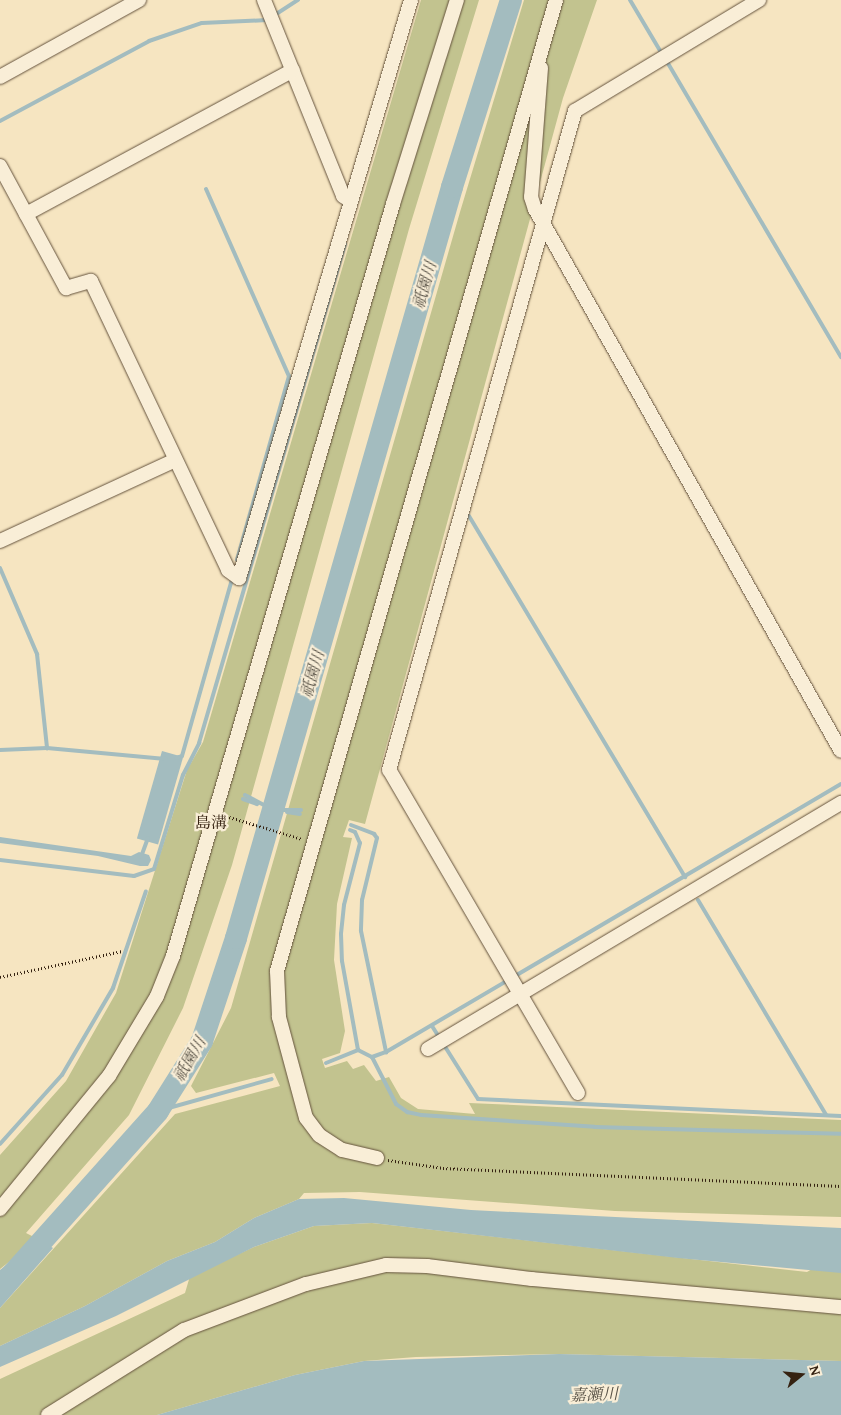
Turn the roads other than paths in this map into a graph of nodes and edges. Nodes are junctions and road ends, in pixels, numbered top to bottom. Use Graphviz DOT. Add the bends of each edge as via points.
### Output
graph roads {
  1 [pos="139,0"];
  2 [pos="411,0"];
  3 [pos="457,0"];
  4 [pos="556,0"];
  5 [pos="759,0"];
  6 [pos="268,12"];
  7 [pos="543,37"];
  8 [pos="293,70"];
  9 [pos="0,77"];
  10 [pos="0,166"];
  11 [pos="351,201"];
  12 [pos="26,214"];
  13 [pos="542,223"];
  14 [pos="175,460"];
  15 [pos="0,541"];
  16 [pos="841,751"];
  17 [pos="841,803"];
  18 [pos="519,993"];
  19 [pos="428,1049"];
  20 [pos="578,1093"];
  21 [pos="377,1158"];
  22 [pos="0,1209"];
  23 [pos="841,1307"];
  24 [pos="48,1415"];
  1 -- 9 [label="street"];
  2 -- 11 [label="street"];
  3 -- 22 [label="street" via="393,204 181,936 157,996 109,1076"];
  4 -- 7 [label="street"];
  5 -- 13 [label="street" via="575,111"];
  6 -- 8 [label="street"];
  7 -- 13 [label="street" via="532,197"];
  7 -- 21 [label="street" via="277,971 279,1018 306,1118 319,1135 342,1150"];
  8 -- 11 [label="street" via="343,196"];
  8 -- 12 [label="street"];
  10 -- 12 [label="street"];
  11 -- 14 [label="street" via="234,574"];
  12 -- 14 [label="street" via="66,288 91,281"];
  13 -- 16 [label="street"];
  13 -- 18 [label="street" via="389,770"];
  14 -- 15 [label="street"];
  17 -- 18 [label="street"];
  18 -- 19 [label="street"];
  18 -- 20 [label="street"];
  23 -- 24 [label="street" via="386,1264 306,1284 184,1330"];
}
